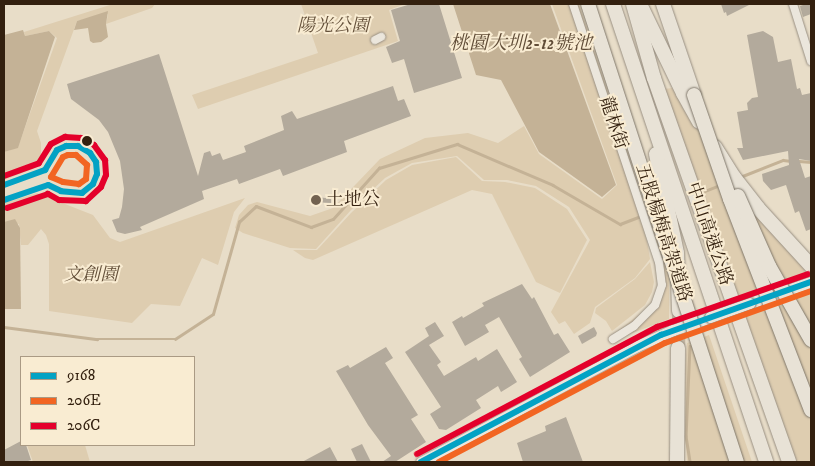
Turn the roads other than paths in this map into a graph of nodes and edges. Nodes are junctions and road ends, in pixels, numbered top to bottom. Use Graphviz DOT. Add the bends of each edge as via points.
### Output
graph roads {
  1 [pos="573,4"];
  2 [pos="588,4"];
  3 [pos="613,4"];
  4 [pos="633,4"];
  5 [pos="640,4"];
  6 [pos="663,4"];
  7 [pos="793,4"];
  8 [pos="811,61"];
  9 [pos="641,85"];
  10 [pos="694,95"];
  11 [pos="811,266"];
  12 [pos="811,282"];
  13 [pos="679,311"];
  14 [pos="613,339"];
  15 [pos="811,340"];
  16 [pos="678,348"];
  17 [pos="811,410"];
  18 [pos="421,462"];
  19 [pos="679,462"];
  20 [pos="737,462"];
  21 [pos="766,462"];
  22 [pos="789,462"];
  1 -- 14 [label="street, 龍林街" via="659,262 662,285 655,304 634,326"];
  2 -- 20 [label="highway, 五股楊梅高架道路, bridge"];
  3 -- 9 [label="highway, 中山高速公路"];
  4 -- 22 [label="highway, 中山高速公路" via="654,78"];
  5 -- 11 [label="highway" via="683,93 734,177"];
  6 -- 10 [label="highway"];
  7 -- 8 [label="street"];
  9 -- 13 [label="highway" via="677,253"];
  9 -- 21 [label="highway, 中山高速公路"];
  10 -- 15 [label="highway, bridge" via="769,266"];
  10 -- 17 [label="highway, bridge"];
  12 -- 18 [label="main road, bridge" via="673,330 637,346"];
  16 -- 19 [label="highway"];
}
